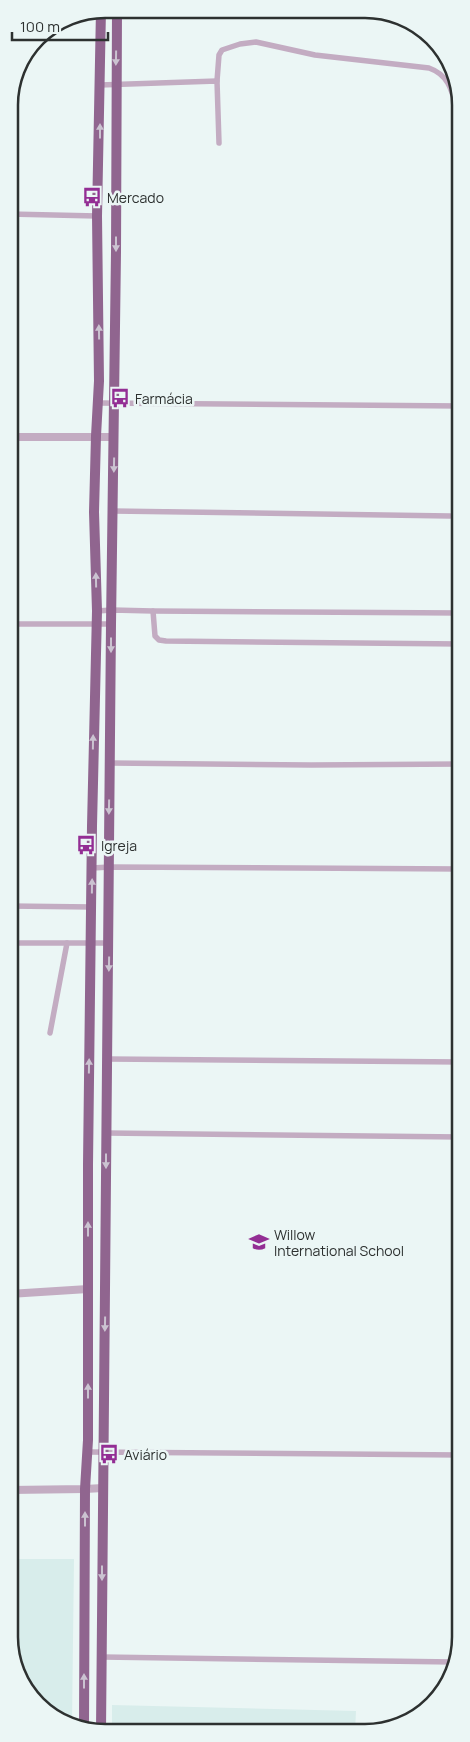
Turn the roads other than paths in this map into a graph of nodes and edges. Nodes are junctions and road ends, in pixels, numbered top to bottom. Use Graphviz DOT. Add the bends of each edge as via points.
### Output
graph roads {
  1 [pos="101,18"];
  2 [pos="117,18"];
  3 [pos="218,81"];
  4 [pos="116,84"];
  5 [pos="100,85"];
  6 [pos="452,92"];
  7 [pos="219,143"];
  8 [pos="18,214"];
  9 [pos="98,216"];
  10 [pos="98,403"];
  11 [pos="114,404"];
  12 [pos="452,406"];
  13 [pos="96,436"];
  14 [pos="18,437"];
  15 [pos="114,437"];
  16 [pos="113,511"];
  17 [pos="450,516"];
  18 [pos="112,610"];
  19 [pos="97,611"];
  20 [pos="154,611"];
  21 [pos="452,613"];
  22 [pos="18,624"];
  23 [pos="95,624"];
  24 [pos="111,624"];
  25 [pos="452,644"];
  26 [pos="110,763"];
  27 [pos="452,764"];
  28 [pos="110,867"];
  29 [pos="92,868"];
  30 [pos="452,869"];
  31 [pos="18,906"];
  32 [pos="92,907"];
  33 [pos="18,943"];
  34 [pos="67,943"];
  35 [pos="109,943"];
  36 [pos="92,944"];
  37 [pos="50,1033"];
  38 [pos="107,1059"];
  39 [pos="452,1062"];
  40 [pos="106,1133"];
  41 [pos="452,1136"];
  42 [pos="88,1289"];
  43 [pos="18,1293"];
  44 [pos="88,1452"];
  45 [pos="103,1452"];
  46 [pos="452,1455"];
  47 [pos="103,1488"];
  48 [pos="85,1489"];
  49 [pos="18,1490"];
  50 [pos="102,1657"];
  51 [pos="449,1662"];
  52 [pos="84,1722"];
  53 [pos="101,1724"];
  1 -- 5 [label="highway"];
  2 -- 4 [label="highway, one-way"];
  3 -- 4 [label="street"];
  3 -- 6 [label="street" via="222,50 256,42 315,55 429,68 443,75"];
  3 -- 7 [label="street"];
  4 -- 5 [label="street"];
  4 -- 11 [label="highway, one-way"];
  9 -- 5 [label="highway, one-way"];
  8 -- 9 [label="street"];
  10 -- 9 [label="highway, one-way"];
  10 -- 11 [label="street"];
  10 -- 13 [label="highway"];
  11 -- 12 [label="street"];
  11 -- 15 [label="highway"];
  13 -- 14 [label="street"];
  13 -- 15 [label="street"];
  19 -- 13 [label="highway, one-way"];
  15 -- 16 [label="highway, one-way"];
  16 -- 17 [label="street"];
  16 -- 18 [label="highway"];
  18 -- 19 [label="street"];
  18 -- 20 [label="street"];
  18 -- 24 [label="highway"];
  19 -- 23 [label="highway"];
  20 -- 21 [label="street"];
  20 -- 25 [label="street" via="155,636 166,641"];
  22 -- 23 [label="street"];
  23 -- 24 [label="street"];
  29 -- 23 [label="highway, one-way"];
  24 -- 26 [label="highway, one-way"];
  26 -- 27 [label="street"];
  26 -- 28 [label="highway, one-way"];
  28 -- 29 [label="street"];
  28 -- 30 [label="street"];
  28 -- 35 [label="highway"];
  32 -- 29 [label="highway, one-way"];
  31 -- 32 [label="street"];
  32 -- 36 [label="highway"];
  33 -- 34 [label="street"];
  34 -- 36 [label="street"];
  34 -- 37 [label="street"];
  35 -- 36 [label="street"];
  35 -- 38 [label="highway, one-way"];
  42 -- 36 [label="highway, one-way"];
  38 -- 39 [label="street"];
  38 -- 40 [label="highway"];
  40 -- 41 [label="street"];
  40 -- 45 [label="highway, one-way"];
  42 -- 43 [label="street"];
  44 -- 42 [label="highway, one-way"];
  44 -- 45 [label="street"];
  44 -- 48 [label="highway"];
  45 -- 46 [label="street"];
  45 -- 47 [label="highway"];
  47 -- 48 [label="street"];
  47 -- 50 [label="highway, one-way"];
  48 -- 49 [label="street"];
  52 -- 48 [label="highway, one-way"];
  50 -- 51 [label="street"];
  50 -- 53 [label="highway"];
}
